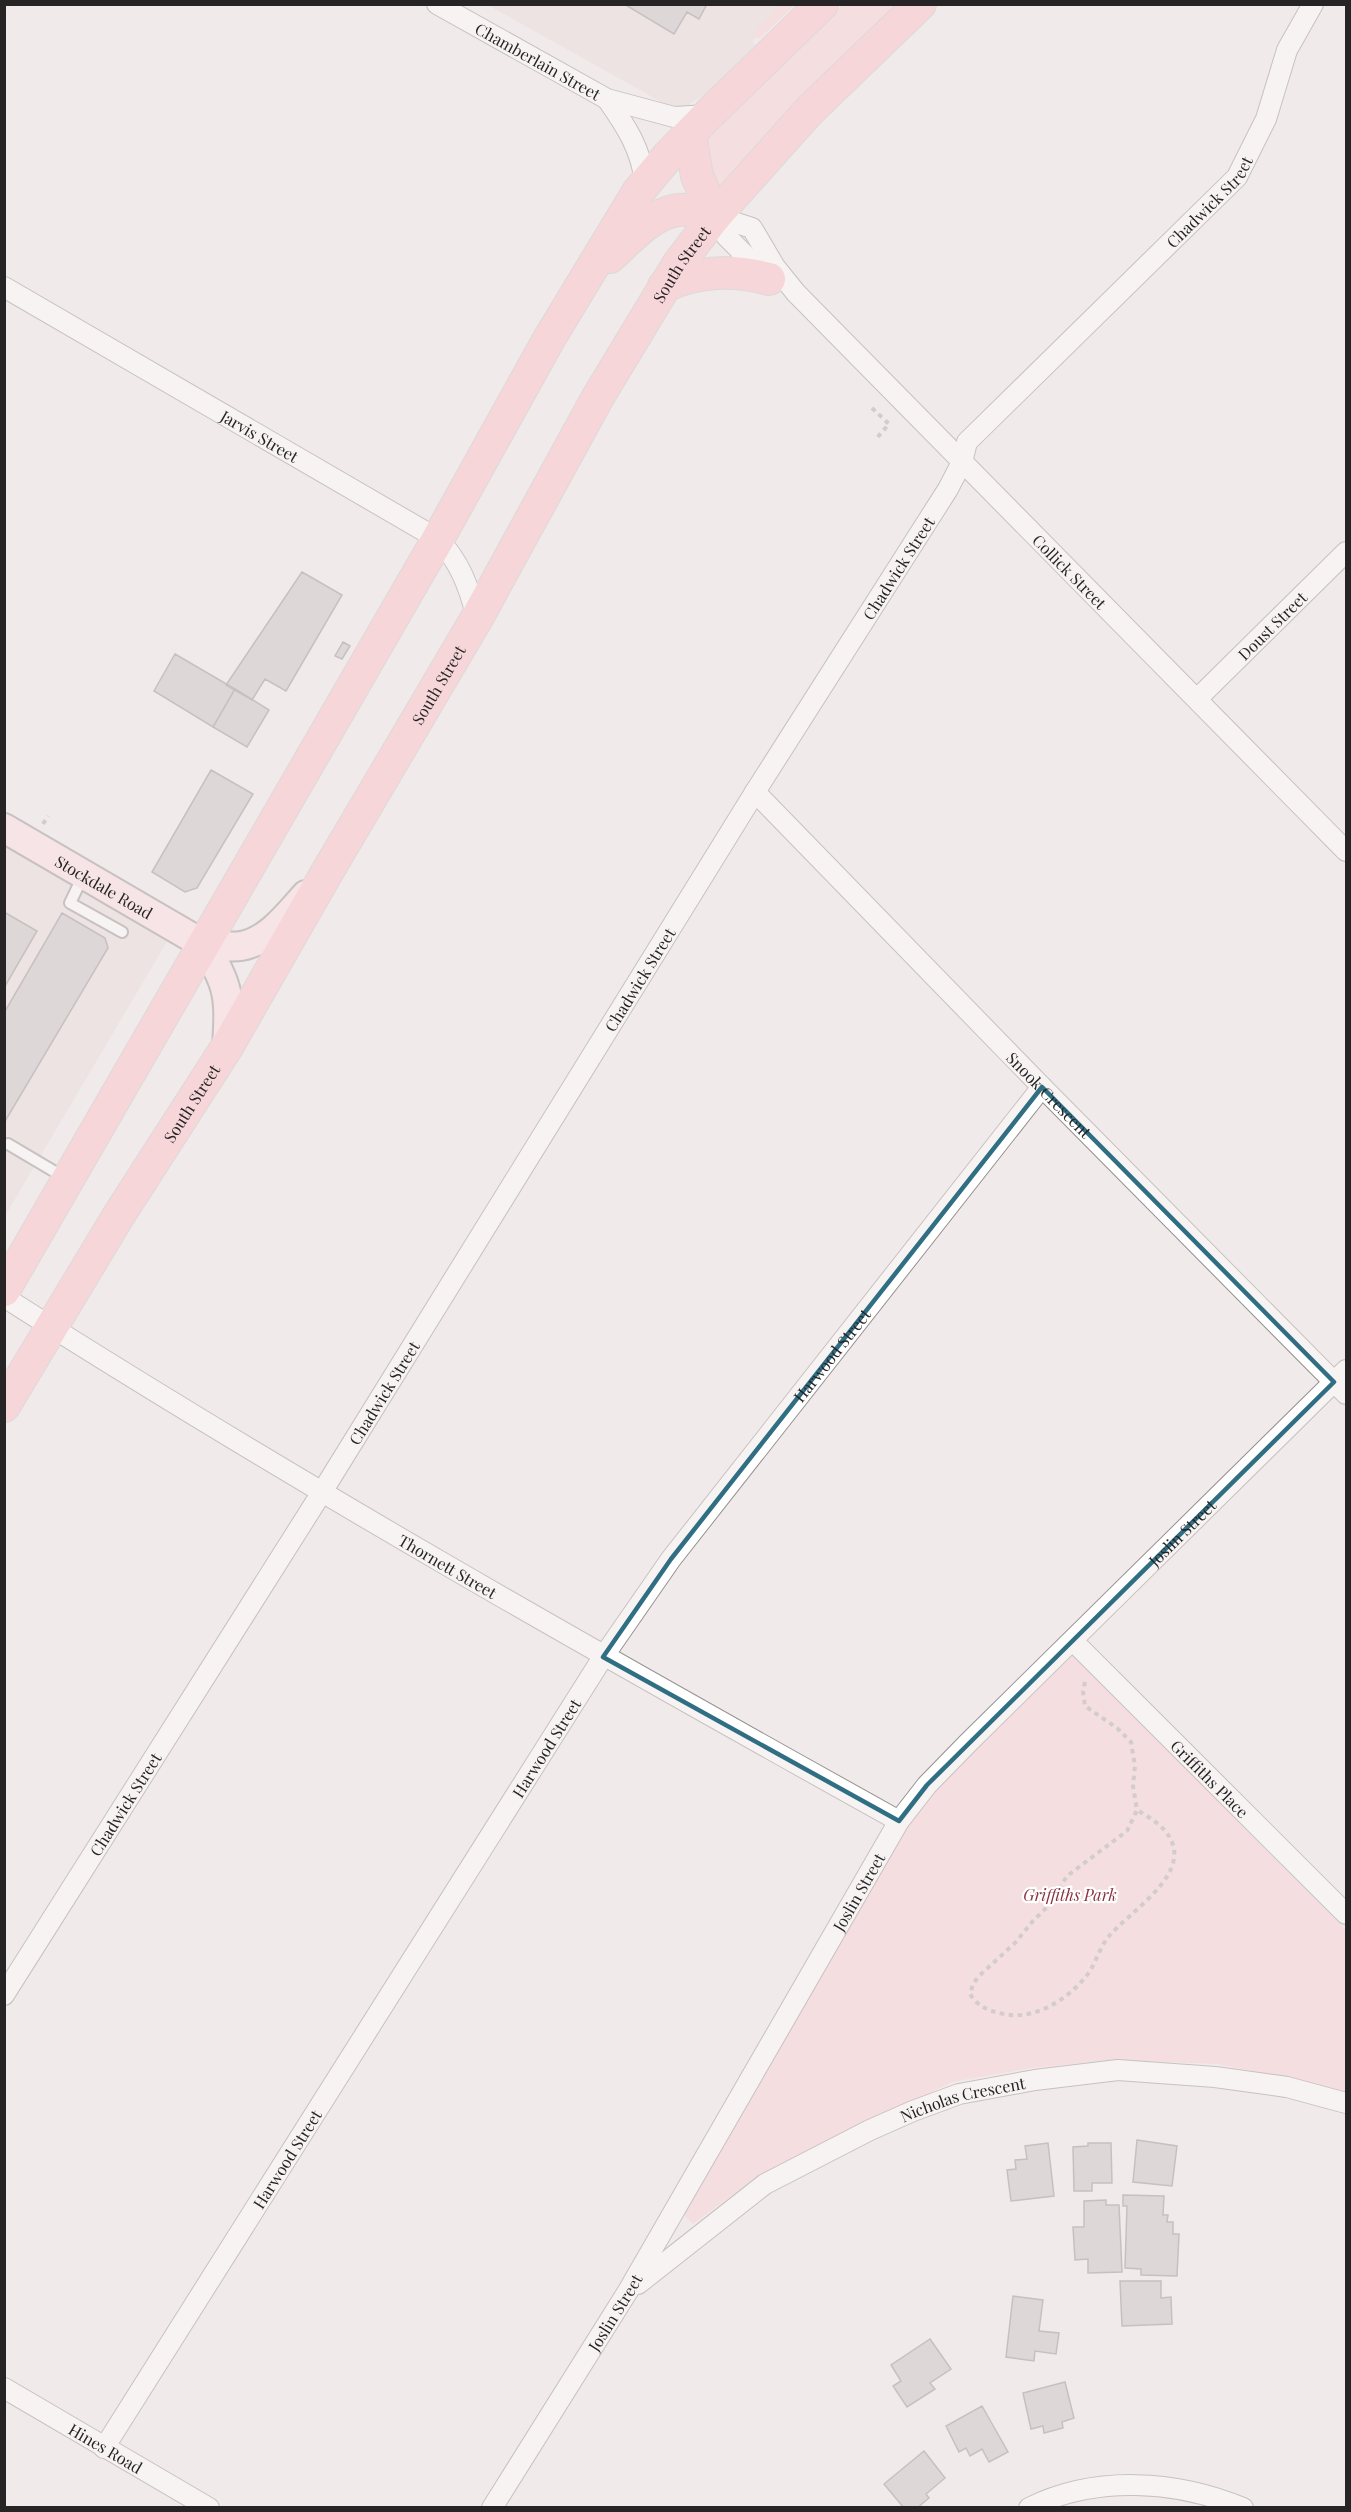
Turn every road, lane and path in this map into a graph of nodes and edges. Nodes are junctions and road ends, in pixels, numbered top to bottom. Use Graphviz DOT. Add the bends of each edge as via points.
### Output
graph roads {
  1 [pos="437,4"];
  2 [pos="822,4"];
  3 [pos="920,4"];
  4 [pos="1313,4"];
  5 [pos="607,99"];
  6 [pos="699,125"];
  7 [pos="645,182"];
  8 [pos="715,216"];
  9 [pos="768,279"];
  10 [pos="581,285"];
  11 [pos="4,286"];
  12 [pos="664,286"];
  13 [pos="796,293"];
  14 [pos="872,408"];
  15 [pos="876,439"];
  16 [pos="963,462"];
  17 [pos="438,539"];
  18 [pos="1347,552"];
  19 [pos="477,618"];
  20 [pos="1197,699"];
  21 [pos="755,792"];
  22 [pos="4,828"];
  23 [pos="1347,850"];
  24 [pos="326,874"];
  25 [pos="84,875"];
  26 [pos="122,932"];
  27 [pos="203,944"];
  28 [pos="227,1047"];
  29 [pos="1042,1087"];
  30 [pos="8,1144"];
  31 [pos="68,1180"];
  32 [pos="4,1290"];
  33 [pos="4,1297"];
  34 [pos="52,1327"];
  35 [pos="1342,1382"];
  36 [pos="4,1406"];
  37 [pos="322,1491"];
  38 [pos="1073,1641"];
  39 [pos="603,1657"];
  40 [pos="1095,1663"];
  41 [pos="1137,1810"];
  42 [pos="899,1821"];
  43 [pos="1347,1914"];
  44 [pos="4,1995"];
  45 [pos="1347,2103"];
  46 [pos="628,2291"];
  47 [pos="4,2388"];
  48 [pos="104,2448"];
  49 [pos="209,2508"];
  50 [pos="492,2508"];
  51 [pos="1029,2508"];
  52 [pos="1243,2508"];
  1 -- 5 [label="street, Chamberlain Street"];
  2 -- 6 [label="main road"];
  3 -- 8 [label="main road, South Street" via="810,110"];
  4 -- 16 [label="street, Chadwick Street" via="1287,50 1266,119 1237,177 967,442"];
  5 -- 6 [label="street, Chamberlain Street"];
  5 -- 7 [label="street, Chamberlain Street" via="635,141"];
  6 -- 7 [label="main road"];
  6 -- 8 [label="main road" via="697,176"];
  7 -- 10 [label="main road"];
  8 -- 9 [label="street, Collick Street" via="726,236"];
  8 -- 10 [label="main road" via="686,210 665,214 644,226"];
  8 -- 12 [label="main road, South Street"];
  8 -- 13 [label="street, Collick Street" via="752,228"];
  9 -- 12 [label="main road" via="747,273 709,273"];
  9 -- 13 [label="street, Collick Street"];
  10 -- 17 [label="main road"];
  11 -- 17 [label="street, Jarvis Street"];
  12 -- 19 [label="main road, South Street" via="598,397"];
  13 -- 16 [label="street, Collick Street"];
  14 -- 15 [label="path" via="889,424"];
  16 -- 20 [label="street, Collick Street"];
  16 -- 21 [label="street, Chadwick Street"];
  17 -- 19 [label="street, Jarvis Street" via="459,567"];
  17 -- 27 [label="main road"];
  18 -- 20 [label="street, Doust Street"];
  19 -- 24 [label="main road, South Street"];
  20 -- 23 [label="street, Collick Street"];
  21 -- 29 [label="street, Snook Crescent"];
  21 -- 37 [label="street, Chadwick Street"];
  22 -- 25 [label="street, Stockdale Road"];
  24 -- 27 [label="street, Stockdale Road" via="266,935 241,946"];
  24 -- 28 [label="main road, South Street"];
  25 -- 26 [label="lane" via="70,903"];
  25 -- 27 [label="street, Stockdale Road"];
  27 -- 28 [label="street, Stockdale Road" via="227,989"];
  27 -- 31 [label="main road"];
  28 -- 34 [label="main road, South Street"];
  29 -- 35 [label="street, Snook Crescent"];
  29 -- 39 [label="street, Harwood Street" via="671,1559"];
  30 -- 31 [label="lane"];
  31 -- 32 [label="main road"];
  33 -- 34 [label="street, Thornett Street"];
  34 -- 36 [label="main road, South Street"];
  34 -- 37 [label="street, Thornett Street"];
  35 -- 38 [label="street, Joslin Street"];
  37 -- 39 [label="street, Thornett Street"];
  37 -- 44 [label="street, Chadwick Street"];
  38 -- 40 [label="street, Griffiths Place"];
  38 -- 42 [label="street, Joslin Street" via="927,1785"];
  39 -- 42 [label="street, Thornett Street"];
  39 -- 48 [label="street, Harwood Street"];
  40 -- 41 [label="path" via="1085,1678 1085,1706 1131,1742"];
  40 -- 43 [label="street, Griffiths Place"];
  41 -- 41 [label="path" via="1126,1832 1067,1876 1050,1904 979,1976 970,1994 976,2004 1011,2016 1035,2013 1054,2004 1077,1986 1109,1936 1160,1887 1171,1867 1174,1849 1166,1830"];
  42 -- 46 [label="street, Joslin Street"];
  45 -- 46 [label="street, Nicholas Crescent" via="1287,2087 1118,2070 959,2094 870,2130 765,2184"];
  46 -- 50 [label="street, Joslin Street"];
  47 -- 48 [label="street, Hines Road"];
  48 -- 49 [label="street, Hines Road"];
  51 -- 52 [label="street" via="1070,2492 1122,2484 1193,2491"];
}
